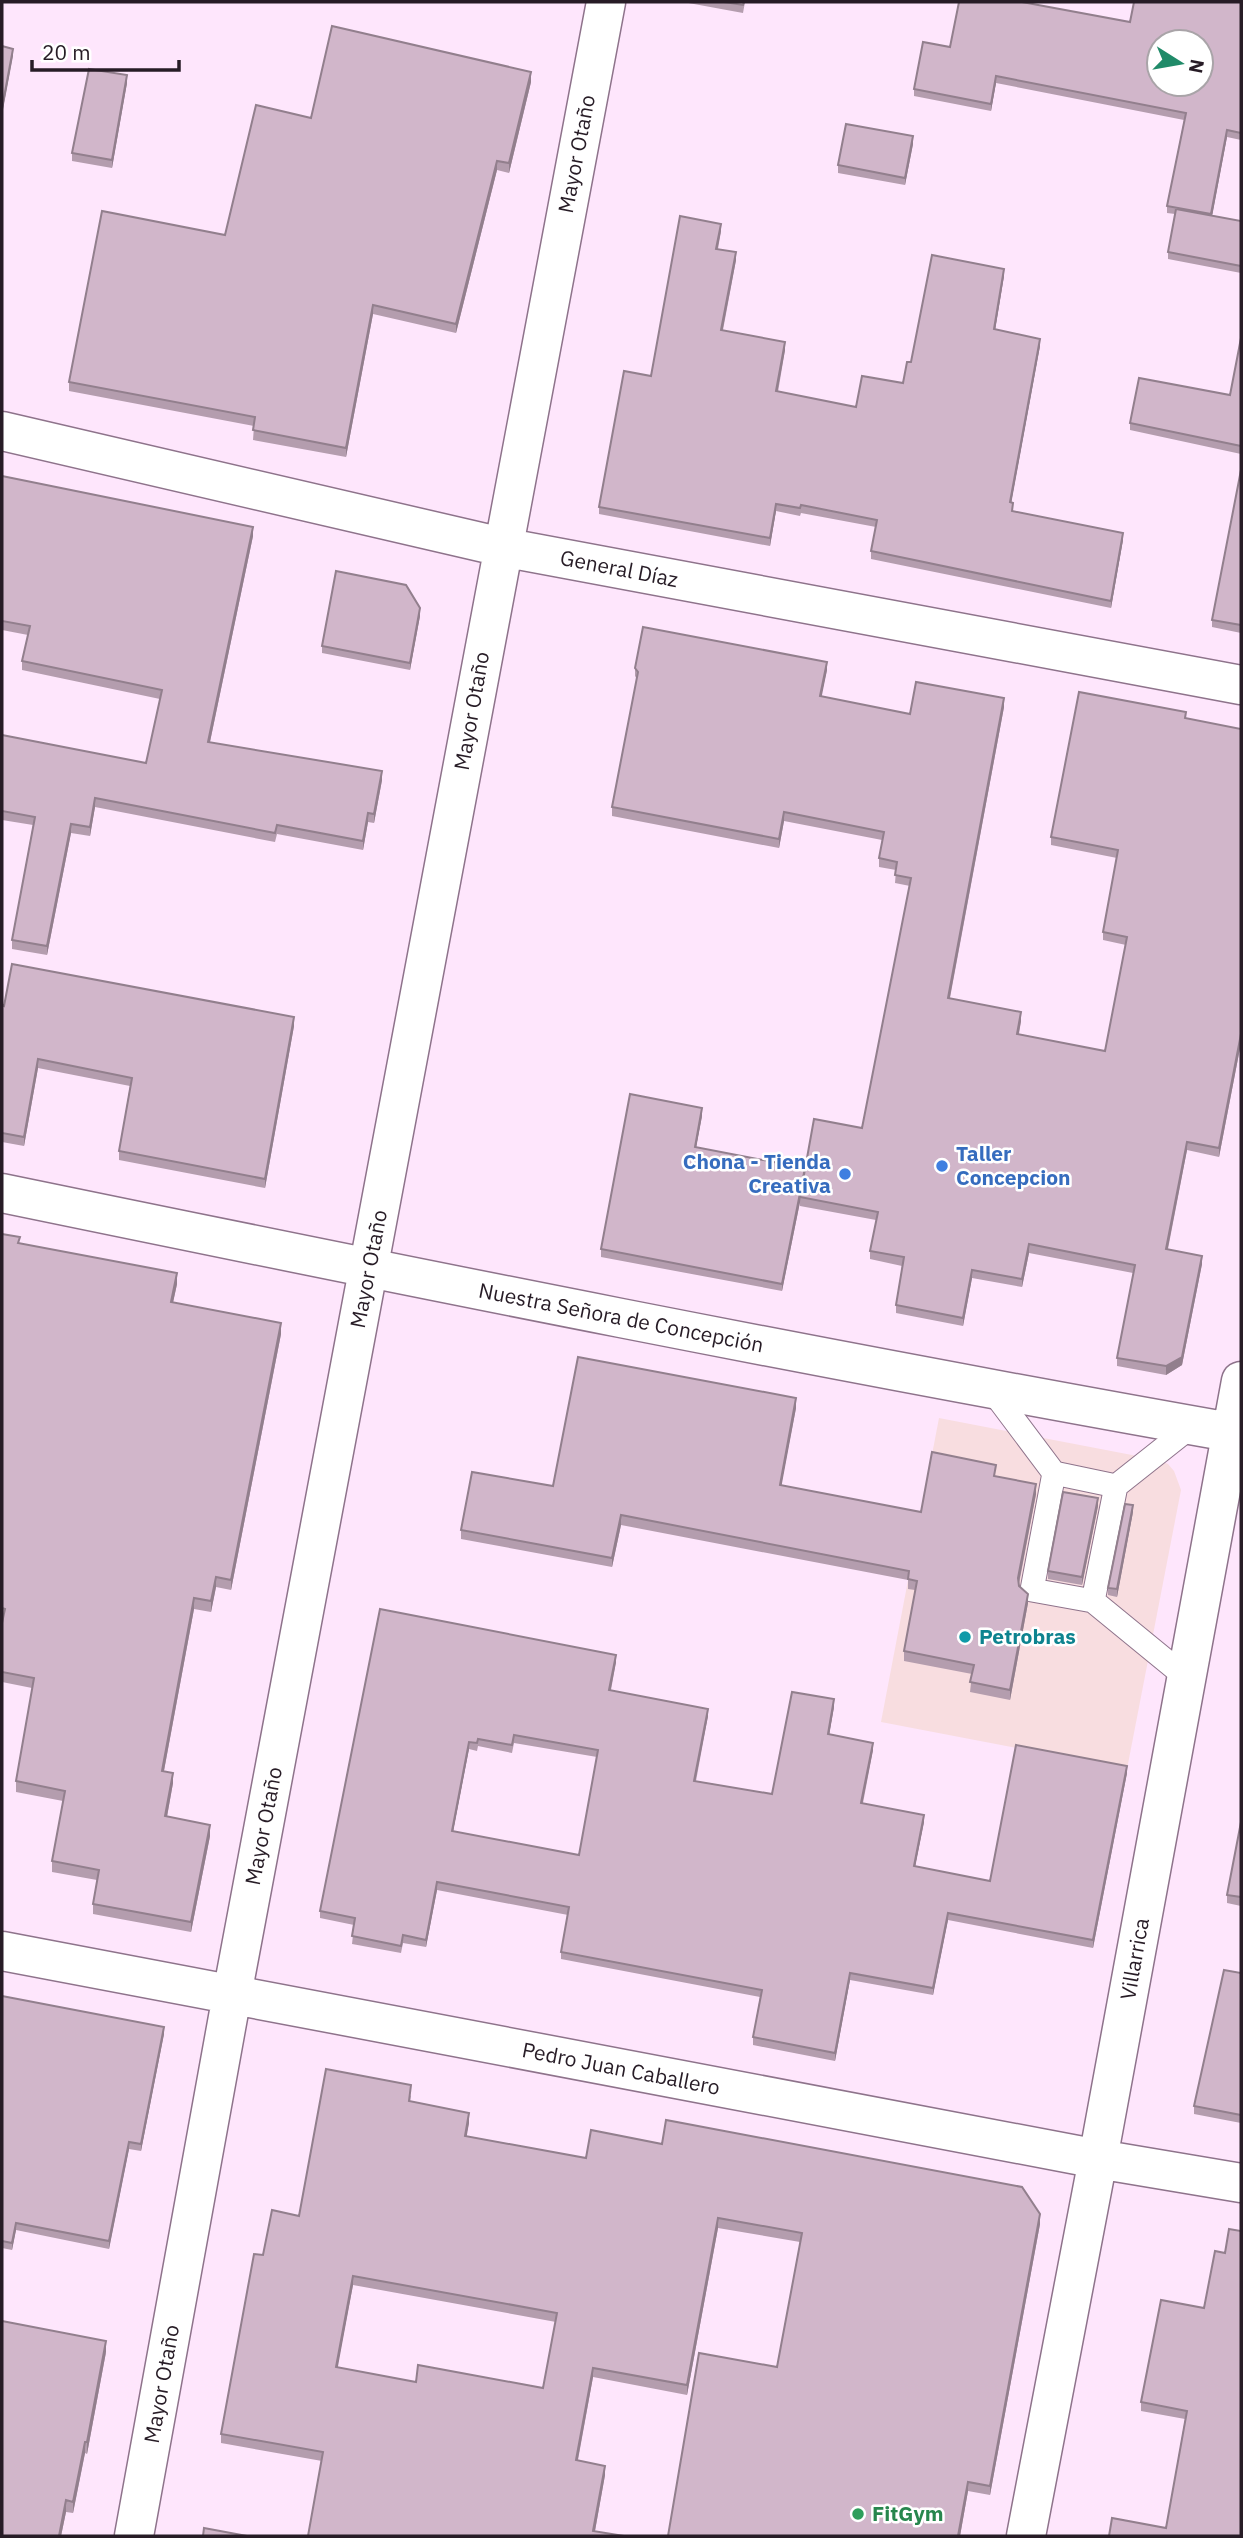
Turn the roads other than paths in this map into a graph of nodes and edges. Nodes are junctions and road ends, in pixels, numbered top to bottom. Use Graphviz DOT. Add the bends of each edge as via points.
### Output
graph roads {
  1 [pos="606,2"];
  2 [pos="2,431"];
  3 [pos="502,547"];
  4 [pos="1241,685"];
  5 [pos="2,1193"];
  6 [pos="369,1269"];
  7 [pos="1241,1381"];
  8 [pos="991,1388"];
  9 [pos="1193,1425"];
  10 [pos="1236,1433"];
  11 [pos="1054,1474"];
  12 [pos="1116,1486"];
  13 [pos="1093,1601"];
  14 [pos="1187,1678"];
  15 [pos="2,1951"];
  16 [pos="232,1995"];
  17 [pos="1098,2159"];
  18 [pos="1241,2183"];
  19 [pos="135,2536"];
  20 [pos="1026,2536"];
  1 -- 3 [label="street, Mayor Otaño"];
  2 -- 3 [label="street, General Díaz"];
  3 -- 4 [label="street, General Díaz"];
  3 -- 6 [label="street, Mayor Otaño"];
  5 -- 6 [label="street, Nuestra Señora de Concepción"];
  6 -- 8 [label="street, Nuestra Señora de Concepción"];
  6 -- 16 [label="street, Mayor Otaño"];
  7 -- 10 [label="street, Villarrica"];
  8 -- 9 [label="street, Nuestra Señora de Concepción"];
  8 -- 11 [label="lane"];
  9 -- 10 [label="street, Nuestra Señora de Concepción"];
  9 -- 12 [label="lane"];
  10 -- 14 [label="street, Villarrica"];
  11 -- 12 [label="lane"];
  11 -- 13 [label="lane" via="1032,1590"];
  12 -- 13 [label="lane"];
  13 -- 14 [label="lane"];
  14 -- 17 [label="street, Villarrica"];
  15 -- 16 [label="street, Pedro Juan Caballero"];
  16 -- 17 [label="street, Pedro Juan Caballero"];
  16 -- 19 [label="street, Mayor Otaño"];
  17 -- 18 [label="street, Pedro Juan Caballero"];
  17 -- 20 [label="street, Villarrica"];
}
